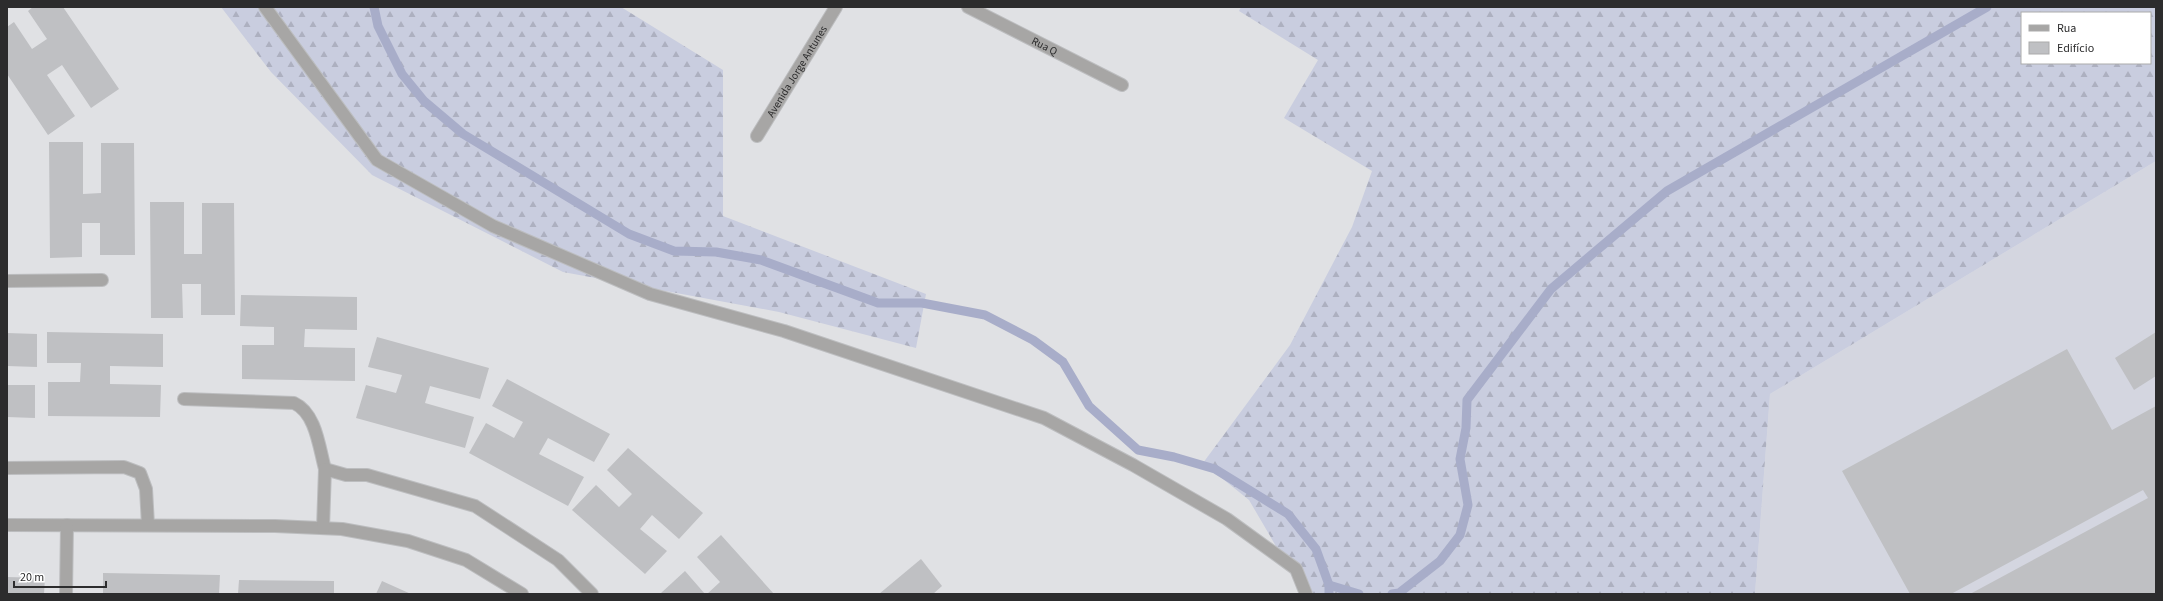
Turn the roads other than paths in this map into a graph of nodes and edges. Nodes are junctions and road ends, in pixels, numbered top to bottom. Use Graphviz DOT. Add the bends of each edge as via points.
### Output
graph roads {
  1 [pos="265,7"];
  2 [pos="836,7"];
  3 [pos="968,7"];
  4 [pos="1122,85"];
  5 [pos="757,136"];
  6 [pos="102,280"];
  7 [pos="7,282"];
  8 [pos="184,399"];
  9 [pos="7,468"];
  10 [pos="325,469"];
  11 [pos="7,525"];
  12 [pos="67,525"];
  13 [pos="148,525"];
  14 [pos="323,528"];
  15 [pos="66,594"];
  16 [pos="522,594"];
  17 [pos="592,594"];
  18 [pos="1306,594"];
  1 -- 18 [label="street" via="377,160 493,226 650,294 784,331 1044,418 1227,518 1296,569"];
  2 -- 5 [label="street, Avenida Jorge Antunes"];
  3 -- 4 [label="street, Rua Q"];
  6 -- 7 [label="street"];
  8 -- 10 [label="street" via="294,403 303,407 317,437"];
  9 -- 13 [label="street" via="124,467 140,473 146,490"];
  10 -- 14 [label="street"];
  10 -- 17 [label="street" via="346,475 366,475 475,506 558,560"];
  11 -- 12 [label="street"];
  12 -- 13 [label="street"];
  12 -- 15 [label="street"];
  13 -- 14 [label="street"];
  14 -- 16 [label="street" via="408,541 466,560"];
}
